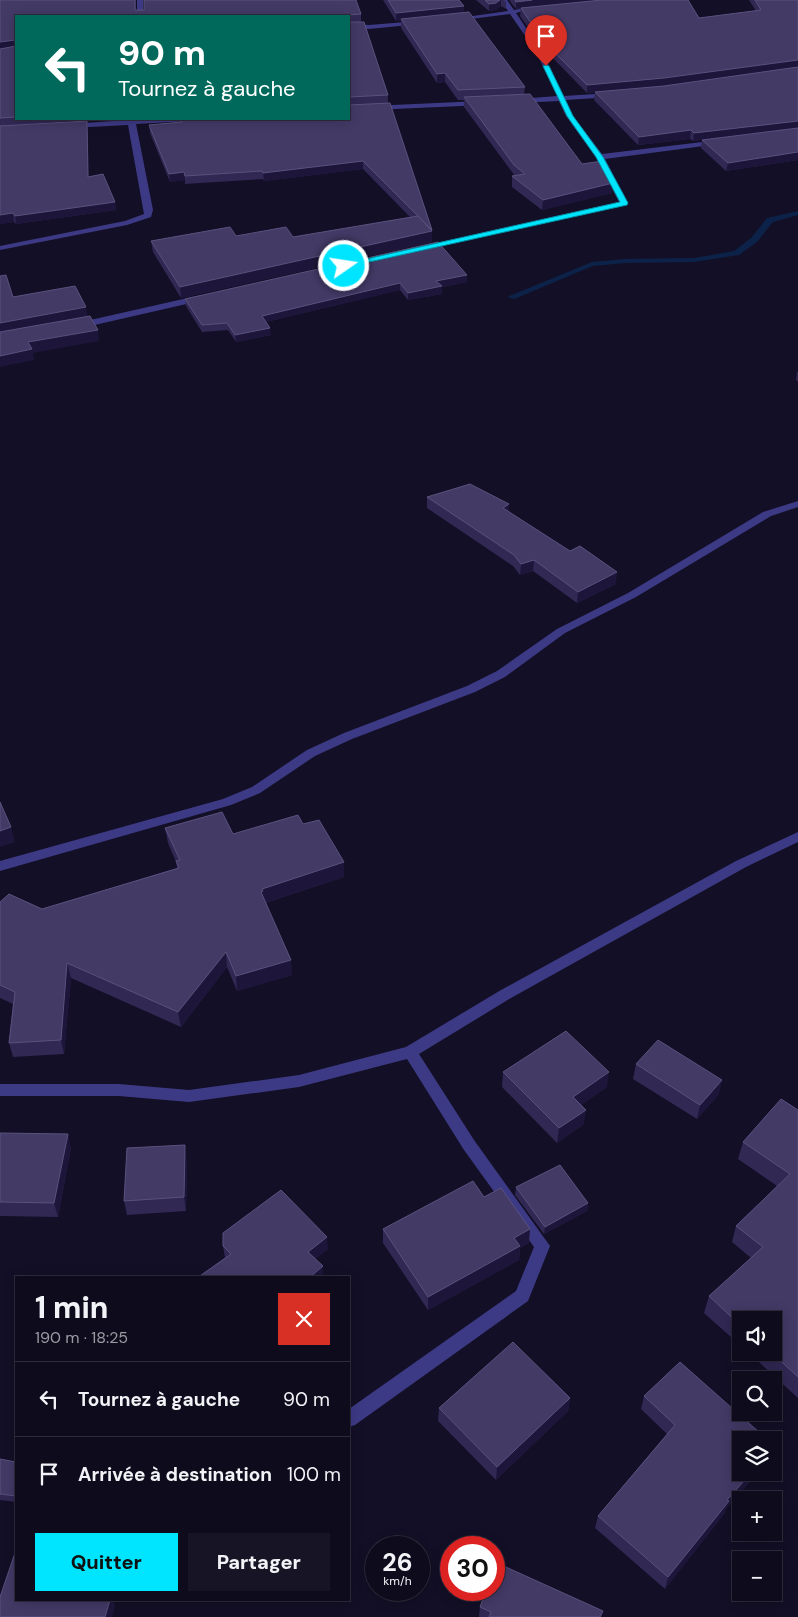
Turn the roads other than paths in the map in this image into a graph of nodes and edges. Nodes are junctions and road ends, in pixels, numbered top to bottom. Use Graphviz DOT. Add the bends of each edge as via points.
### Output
graph roads {
  1 [pos="140,0"];
  2 [pos="504,0"];
  3 [pos="532,10"];
  4 [pos="513,12"];
  5 [pos="140,15"];
  6 [pos="446,20"];
  7 [pos="427,22"];
  8 [pos="350,26"];
  9 [pos="617,94"];
  10 [pos="562,99"];
  11 [pos="515,102"];
  12 [pos="487,103"];
  13 [pos="350,110"];
  14 [pos="131,120"];
  15 [pos="66,126"];
  16 [pos="724,142"];
  17 [pos="600,157"];
  18 [pos="0,248"];
  19 [pos="412,251"];
  20 [pos="210,296"];
  21 [pos="66,328"];
  22 [pos="798,504"];
  23 [pos="798,838"];
  24 [pos="0,866"];
  25 [pos="410,1052"];
  26 [pos="0,1090"];
  27 [pos="350,1418"];
  1 -- 5 [label="street"];
  2 -- 4 [label="street"];
  3 -- 4 [label="street"];
  4 -- 6 [label="street"];
  4 -- 10 [label="street" via="538,50"];
  7 -- 8 [label="street"];
  9 -- 10 [label="street"];
  10 -- 11 [label="street"];
  10 -- 17 [label="street"];
  12 -- 13 [label="street"];
  14 -- 15 [label="street"];
  14 -- 18 [label="street" via="148,215 126,223"];
  16 -- 17 [label="street"];
  17 -- 19 [label="street" via="624,203"];
  20 -- 21 [label="street"];
  22 -- 24 [label="street" via="767,514 632,595 561,631 501,674 311,753 256,790 226,802"];
  23 -- 25 [label="street" via="741,864 506,994"];
  25 -- 26 [label="street" via="300,1081 189,1096 119,1090"];
  25 -- 27 [label="street" via="469,1144 542,1246 522,1296"];
}
